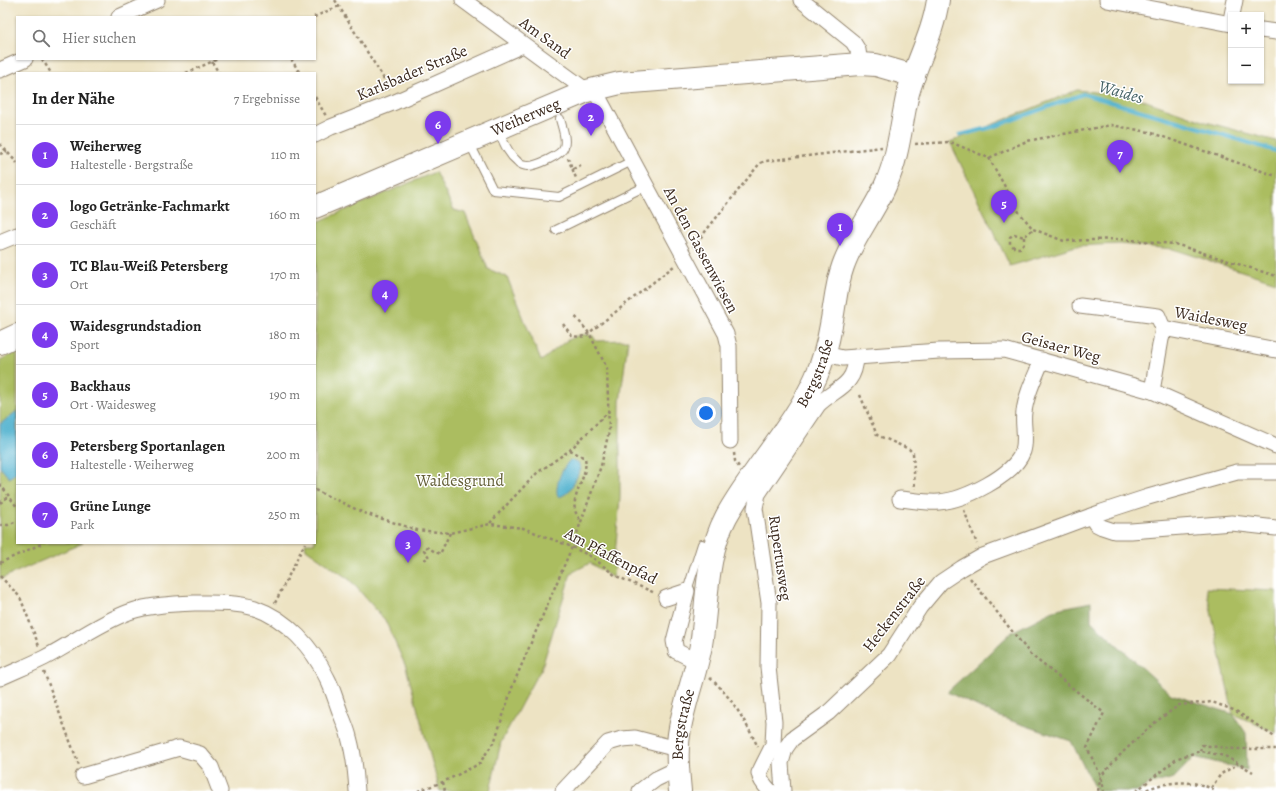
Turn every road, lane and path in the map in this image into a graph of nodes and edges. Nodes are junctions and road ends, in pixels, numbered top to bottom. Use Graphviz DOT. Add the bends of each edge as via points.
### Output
graph roads {
  1 [pos="157,0"];
  2 [pos="335,0"];
  3 [pos="463,0"];
  4 [pos="801,0"];
  5 [pos="938,0"];
  6 [pos="1107,0"];
  7 [pos="1235,0"];
  8 [pos="1148,4"];
  9 [pos="339,6"];
  10 [pos="1233,12"];
  11 [pos="121,16"];
  12 [pos="316,16"];
  13 [pos="1228,19"];
  14 [pos="1264,30"];
  15 [pos="1276,32"];
  16 [pos="523,44"];
  17 [pos="23,60"];
  18 [pos="43,60"];
  19 [pos="216,60"];
  20 [pos="292,60"];
  21 [pos="212,62"];
  22 [pos="860,64"];
  23 [pos="0,70"];
  24 [pos="51,72"];
  25 [pos="188,72"];
  26 [pos="218,72"];
  27 [pos="299,72"];
  28 [pos="914,76"];
  29 [pos="388,87"];
  30 [pos="590,90"];
  31 [pos="316,99"];
  32 [pos="325,115"];
  33 [pos="560,119"];
  34 [pos="497,129"];
  35 [pos="316,135"];
  36 [pos="469,141"];
  37 [pos="0,144"];
  38 [pos="897,146"];
  39 [pos="564,149"];
  40 [pos="7,151"];
  41 [pos="0,154"];
  42 [pos="989,158"];
  43 [pos="632,161"];
  44 [pos="16,162"];
  45 [pos="581,165"];
  46 [pos="572,169"];
  47 [pos="1276,176"];
  48 [pos="646,186"];
  49 [pos="580,187"];
  50 [pos="316,207"];
  51 [pos="1033,229"];
  52 [pos="556,230"];
  53 [pos="16,235"];
  54 [pos="1024,237"];
  55 [pos="0,242"];
  56 [pos="685,258"];
  57 [pos="1276,276"];
  58 [pos="1080,306"];
  59 [pos="574,315"];
  60 [pos="563,324"];
  61 [pos="1163,328"];
  62 [pos="588,333"];
  63 [pos="16,335"];
  64 [pos="0,343"];
  65 [pos="1276,350"];
  66 [pos="825,354"];
  67 [pos="856,357"];
  68 [pos="1042,360"];
  69 [pos="1152,391"];
  70 [pos="860,395"];
  71 [pos="609,412"];
  72 [pos="732,443"];
  73 [pos="1276,446"];
  74 [pos="570,450"];
  75 [pos="742,470"];
  76 [pos="1276,472"];
  77 [pos="0,484"];
  78 [pos="915,487"];
  79 [pos="316,490"];
  80 [pos="9,496"];
  81 [pos="959,498"];
  82 [pos="900,499"];
  83 [pos="0,503"];
  84 [pos="16,506"];
  85 [pos="1091,516"];
  86 [pos="16,521"];
  87 [pos="581,522"];
  88 [pos="490,524"];
  89 [pos="0,525"];
  90 [pos="1276,528"];
  91 [pos="450,533"];
  92 [pos="36,544"];
  93 [pos="304,544"];
  94 [pos="702,544"];
  95 [pos="978,545"];
  96 [pos="572,547"];
  97 [pos="424,560"];
  98 [pos="0,563"];
  99 [pos="0,576"];
  100 [pos="974,582"];
  101 [pos="687,591"];
  102 [pos="666,598"];
  103 [pos="269,614"];
  104 [pos="44,658"];
  105 [pos="697,665"];
  106 [pos="0,678"];
  107 [pos="48,682"];
  108 [pos="1276,738"];
  109 [pos="757,746"];
  110 [pos="1276,749"];
  111 [pos="1200,751"];
  112 [pos="677,759"];
  113 [pos="1238,764"];
  114 [pos="1253,772"];
  115 [pos="83,776"];
  116 [pos="1101,776"];
  117 [pos="443,782"];
  118 [pos="1211,788"];
  119 [pos="220,791"];
  120 [pos="357,791"];
  121 [pos="418,791"];
  122 [pos="445,791"];
  123 [pos="563,791"];
  124 [pos="640,791"];
  125 [pos="680,791"];
  126 [pos="770,791"];
  127 [pos="783,791"];
  128 [pos="1098,791"];
  129 [pos="1104,791"];
  130 [pos="1136,791"];
  131 [pos="1141,791"];
  132 [pos="1215,791"];
  1 -- 11 [label="street"];
  2 -- 9 [label="path"];
  3 -- 16 [label="street, Am Sand"];
  4 -- 22 [label="street" via="853,42 858,50"];
  5 -- 28 [label="main road, Bergstraße" via="935,18"];
  6 -- 8 [label="street"];
  7 -- 10 [label="street"];
  8 -- 13 [label="street"];
  9 -- 12 [label="path"];
  9 -- 29 [label="path"];
  14 -- 15 [label="street"];
  16 -- 30 [label="street, Am Sand"];
  16 -- 35 [label="street, Karlsbader Straße"];
  17 -- 23 [label="street"];
  18 -- 24 [label="path"];
  19 -- 21 [label="path"];
  20 -- 27 [label="path"];
  21 -- 25 [label="path"];
  21 -- 26 [label="path"];
  22 -- 28 [label="main road, Weiherweg" via="876,65"];
  22 -- 30 [label="main road, Weiherweg" via="620,83"];
  28 -- 38 [label="main road, Bergstraße"];
  30 -- 34 [label="main road, Weiherweg"];
  30 -- 43 [label="street, An den Gassenwiesen"];
  31 -- 32 [label="path"];
  33 -- 39 [label="lane"];
  34 -- 36 [label="main road, Weiherweg"];
  34 -- 39 [label="lane" via="509,153 523,165 534,165 556,156"];
  36 -- 49 [label="lane" via="493,190 559,197"];
  36 -- 50 [label="main road, Weiherweg"];
  37 -- 40 [label="path"];
  38 -- 42 [label="path" via="950,142"];
  38 -- 56 [label="path" via="760,163"];
  38 -- 66 [label="main road, Bergstraße" via="886,184 854,241 839,277"];
  39 -- 46 [label="path"];
  40 -- 41 [label="path"];
  40 -- 44 [label="path"];
  42 -- 47 [label="path" via="1027,141 1110,125 1149,132"];
  42 -- 51 [label="path" via="1019,212"];
  43 -- 48 [label="street, An den Gassenwiesen"];
  43 -- 49 [label="lane"];
  45 -- 46 [label="path"];
  46 -- 49 [label="path"];
  48 -- 52 [label="lane"];
  48 -- 56 [label="street, An den Gassenwiesen"];
  51 -- 54 [label="path"];
  51 -- 57 [label="path" via="1064,241 1119,239 1175,244"];
  53 -- 55 [label="street"];
  54 -- 54 [label="path" via="1014,234 1010,237 1010,244 1020,248 1024,243"];
  56 -- 62 [label="path"];
  56 -- 72 [label="street, An den Gassenwiesen" via="726,334"];
  58 -- 61 [label="street, Waidesweg" via="1158,316"];
  59 -- 62 [label="path"];
  60 -- 62 [label="path" via="572,336 580,337"];
  61 -- 65 [label="street, Waidesweg"];
  61 -- 69 [label="street, Waidesweg"];
  62 -- 71 [label="path" via="607,368"];
  63 -- 64 [label="main road"];
  66 -- 67 [label="street, Geisaer Weg" via="843,358"];
  66 -- 105 [label="main road, Bergstraße" via="806,396 734,504 719,533 708,578"];
  67 -- 68 [label="street, Geisaer Weg" via="939,350 1004,350"];
  67 -- 126 [label="street, Rupertusweg" via="851,378 842,388 818,405 756,500 769,603 768,667 774,722 773,745 759,772"];
  68 -- 69 [label="street, Geisaer Weg"];
  68 -- 81 [label="street" via="1027,398 1024,445 1018,461 992,482"];
  69 -- 73 [label="street, Geisaer Weg"];
  70 -- 78 [label="path" via="877,435 913,453"];
  71 -- 74 [label="path"];
  71 -- 87 [label="path" via="609,431 601,466"];
  72 -- 75 [label="path" via="735,461"];
  74 -- 87 [label="path" via="585,458 587,464 575,499 575,513"];
  74 -- 88 [label="path" via="538,473"];
  76 -- 85 [label="street, Heckenstraße" via="1237,472"];
  77 -- 80 [label="path"];
  79 -- 91 [label="path, Am Pfaffenpfad" via="364,513 417,530"];
  80 -- 83 [label="path"];
  80 -- 84 [label="path"];
  81 -- 82 [label="street" via="939,502"];
  81 -- 95 [label="path"];
  85 -- 90 [label="street" via="1096,524 1114,531 1232,523"];
  85 -- 127 [label="street, Heckenstraße" via="983,556 941,582 920,607 889,655 828,712 788,744 781,763"];
  86 -- 89 [label="path"];
  87 -- 96 [label="path"];
  88 -- 91 [label="path, Am Pfaffenpfad"];
  88 -- 96 [label="path, Am Pfaffenpfad" via="523,528"];
  91 -- 97 [label="path" via="440,554 426,546 424,550 429,557"];
  92 -- 98 [label="path"];
  93 -- 103 [label="path"];
  94 -- 101 [label="lane"];
  96 -- 102 [label="path, Am Pfaffenpfad" via="592,557 616,576"];
  96 -- 117 [label="path" via="513,685 495,740 479,764"];
  99 -- 104 [label="path" via="20,596"];
  100 -- 116 [label="path" via="1031,655 1104,713 1087,748"];
  101 -- 102 [label="street"];
  101 -- 105 [label="street" via="674,642 676,651"];
  103 -- 104 [label="street" via="224,602 143,608 101,625"];
  103 -- 120 [label="street" via="304,643 328,678 349,737"];
  104 -- 106 [label="street"];
  105 -- 109 [label="path" via="728,697"];
  105 -- 112 [label="main road, Bergstraße" via="684,709"];
  107 -- 115 [label="path"];
  108 -- 116 [label="path" via="1236,711 1212,702 1179,705 1153,724"];
  110 -- 111 [label="path" via="1235,749 1202,745"];
  111 -- 113 [label="path" via="1225,756"];
  111 -- 130 [label="path" via="1178,758"];
  112 -- 123 [label="street" via="635,738 622,739 608,743"];
  112 -- 124 [label="street"];
  112 -- 125 [label="main road, Bergstraße"];
  113 -- 114 [label="path"];
  113 -- 118 [label="path" via="1221,774"];
  115 -- 119 [label="street" via="178,748 200,754 211,767"];
  116 -- 128 [label="path"];
  116 -- 129 [label="path"];
  117 -- 121 [label="path"];
  117 -- 122 [label="path"];
  118 -- 131 [label="path" via="1188,783 1165,784"];
  118 -- 132 [label="path"];
}
